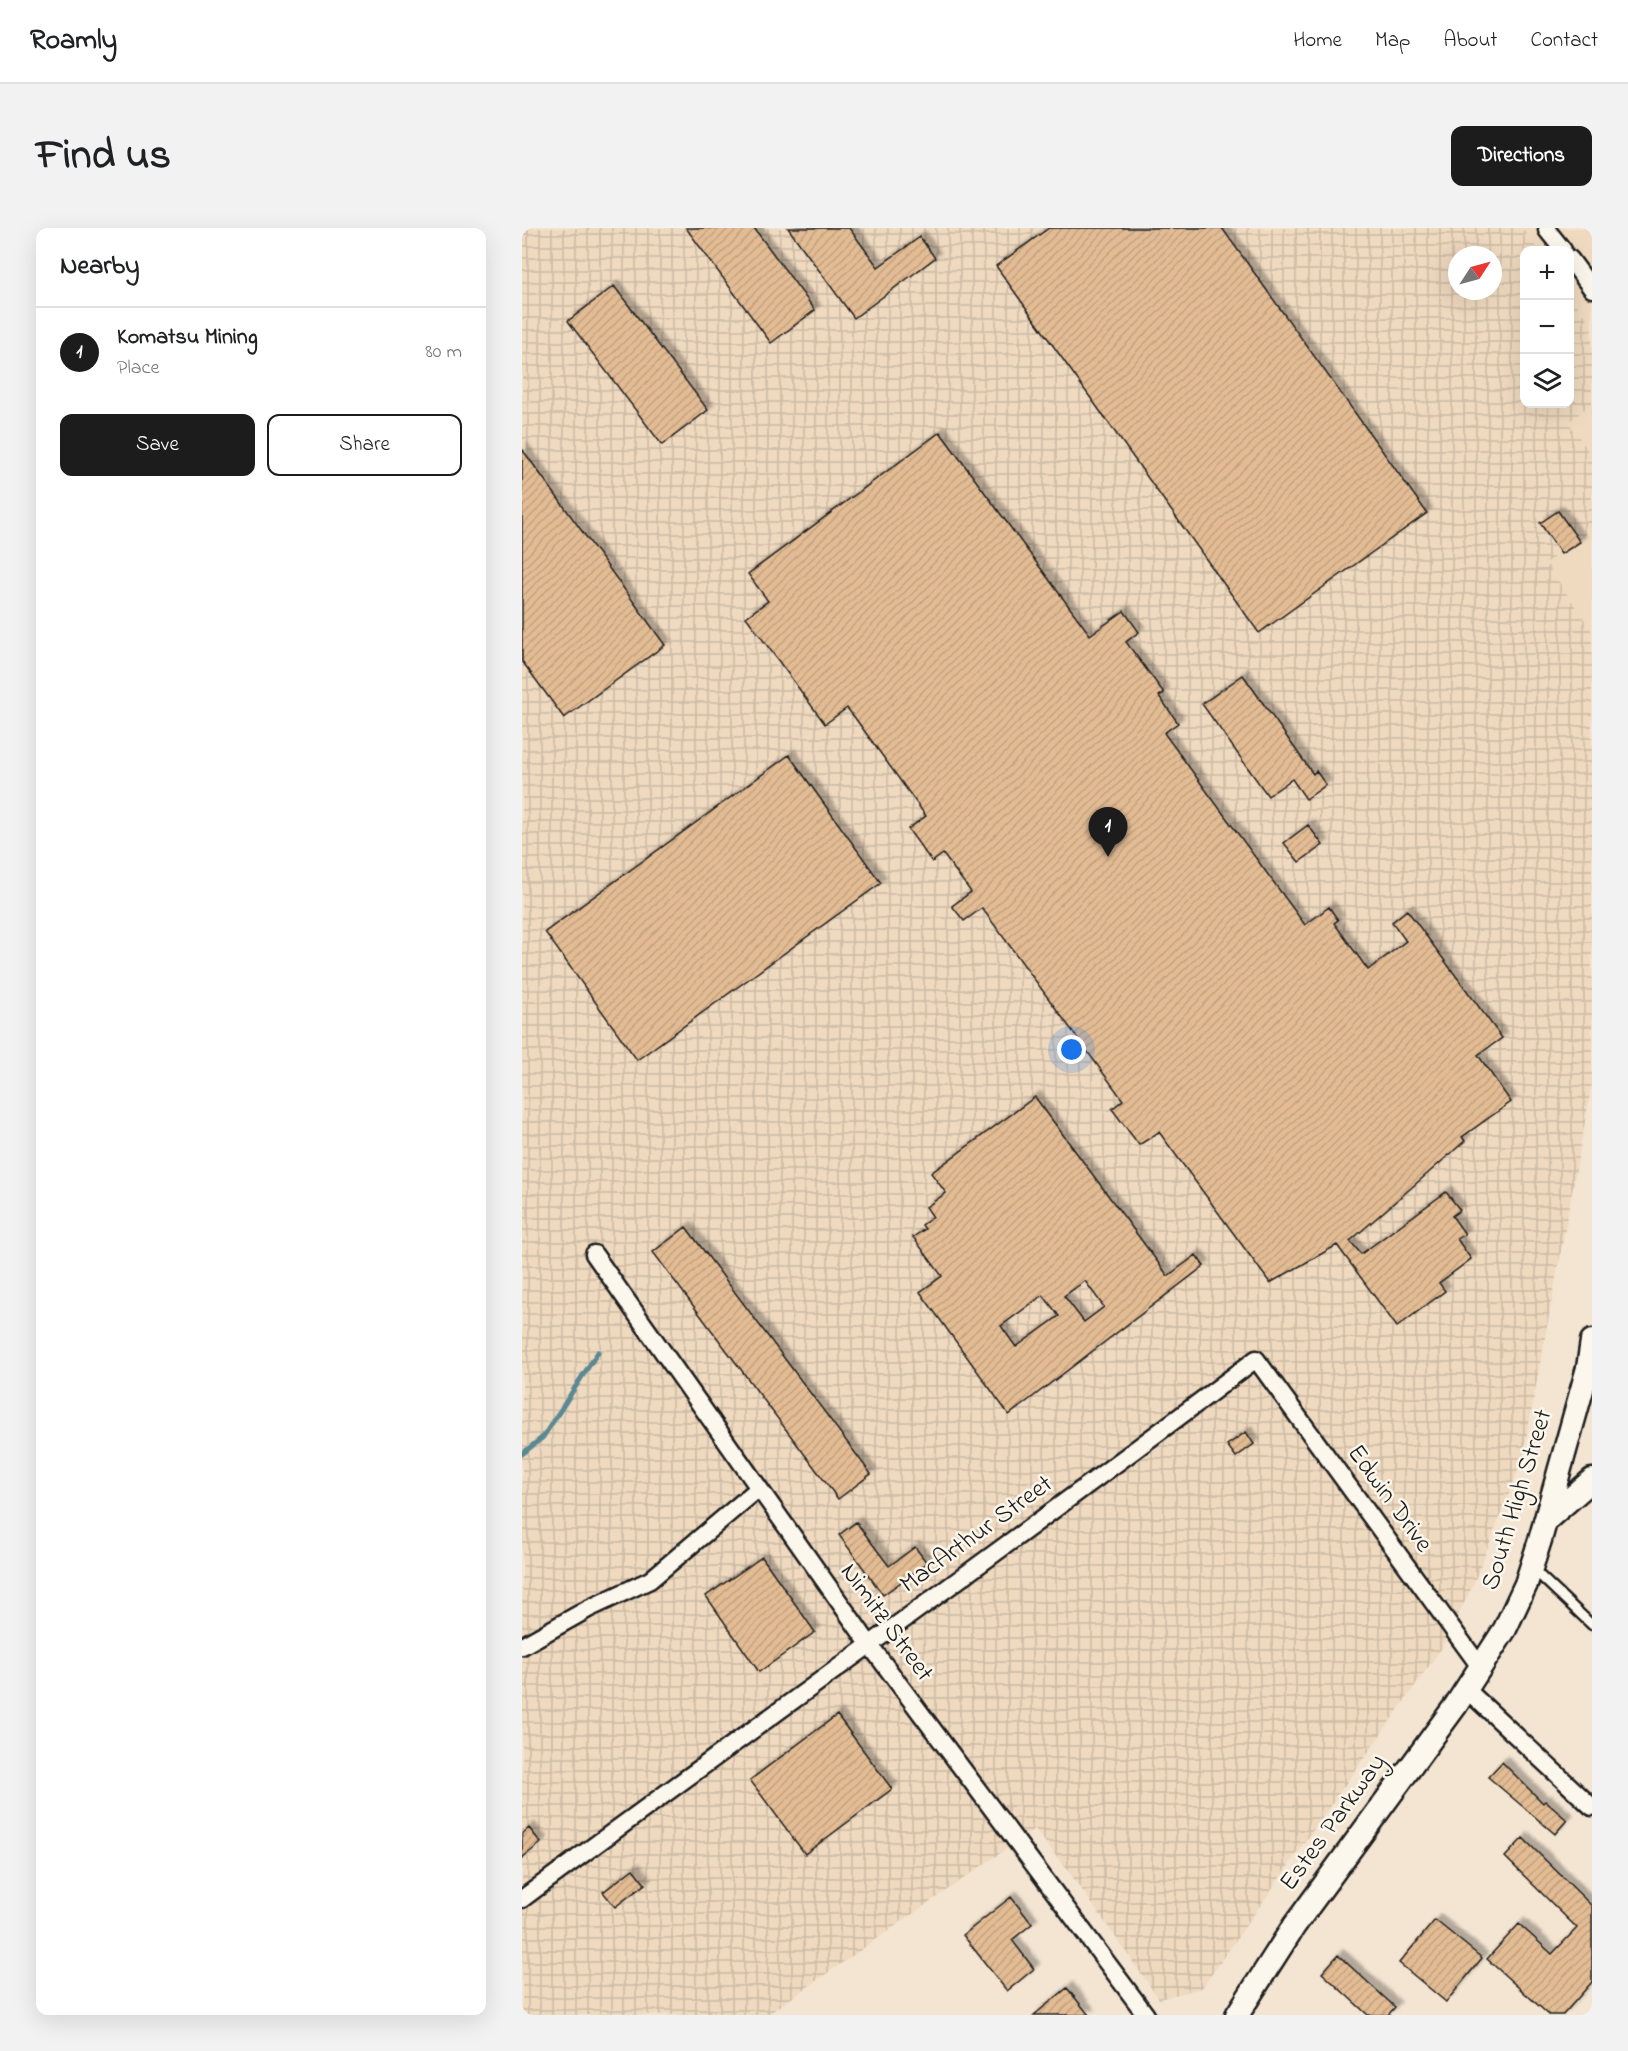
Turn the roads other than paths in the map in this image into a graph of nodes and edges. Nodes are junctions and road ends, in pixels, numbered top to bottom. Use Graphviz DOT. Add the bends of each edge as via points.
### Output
graph roads {
  1 [pos="1547,230"];
  2 [pos="1560,246"];
  3 [pos="1574,266"];
  4 [pos="1592,290"];
  5 [pos="594,1254"];
  6 [pos="1592,1341"];
  7 [pos="1256,1359"];
  8 [pos="1583,1417"];
  9 [pos="1592,1480"];
  10 [pos="759,1488"];
  11 [pos="1545,1521"];
  12 [pos="1531,1567"];
  13 [pos="1592,1625"];
  14 [pos="869,1644"];
  15 [pos="522,1646"];
  16 [pos="1482,1668"];
  17 [pos="1466,1689"];
  18 [pos="1592,1807"];
  19 [pos="522,1899"];
  20 [pos="1146,2015"];
  21 [pos="1237,2015"];
  1 -- 2 [label="street"];
  3 -- 4 [label="street"];
  5 -- 10 [label="street, Nimitz Street"];
  6 -- 8 [label="main road, South High Street"];
  7 -- 14 [label="street, MacArthur Street" via="1066,1504"];
  7 -- 16 [label="street, Edwin Drive"];
  8 -- 11 [label="main road, South High Street"];
  9 -- 11 [label="main road"];
  10 -- 14 [label="street, Nimitz Street"];
  10 -- 15 [label="street" via="650,1580"];
  11 -- 12 [label="main road, South High Street"];
  12 -- 13 [label="lane"];
  12 -- 16 [label="main road, South High Street" via="1517,1606"];
  14 -- 19 [label="street, MacArthur Street"];
  14 -- 20 [label="street, Nimitz Street"];
  16 -- 17 [label="main road, Estes Parkway"];
  17 -- 18 [label="street"];
  17 -- 21 [label="main road, Estes Parkway" via="1294,1926"];
}
